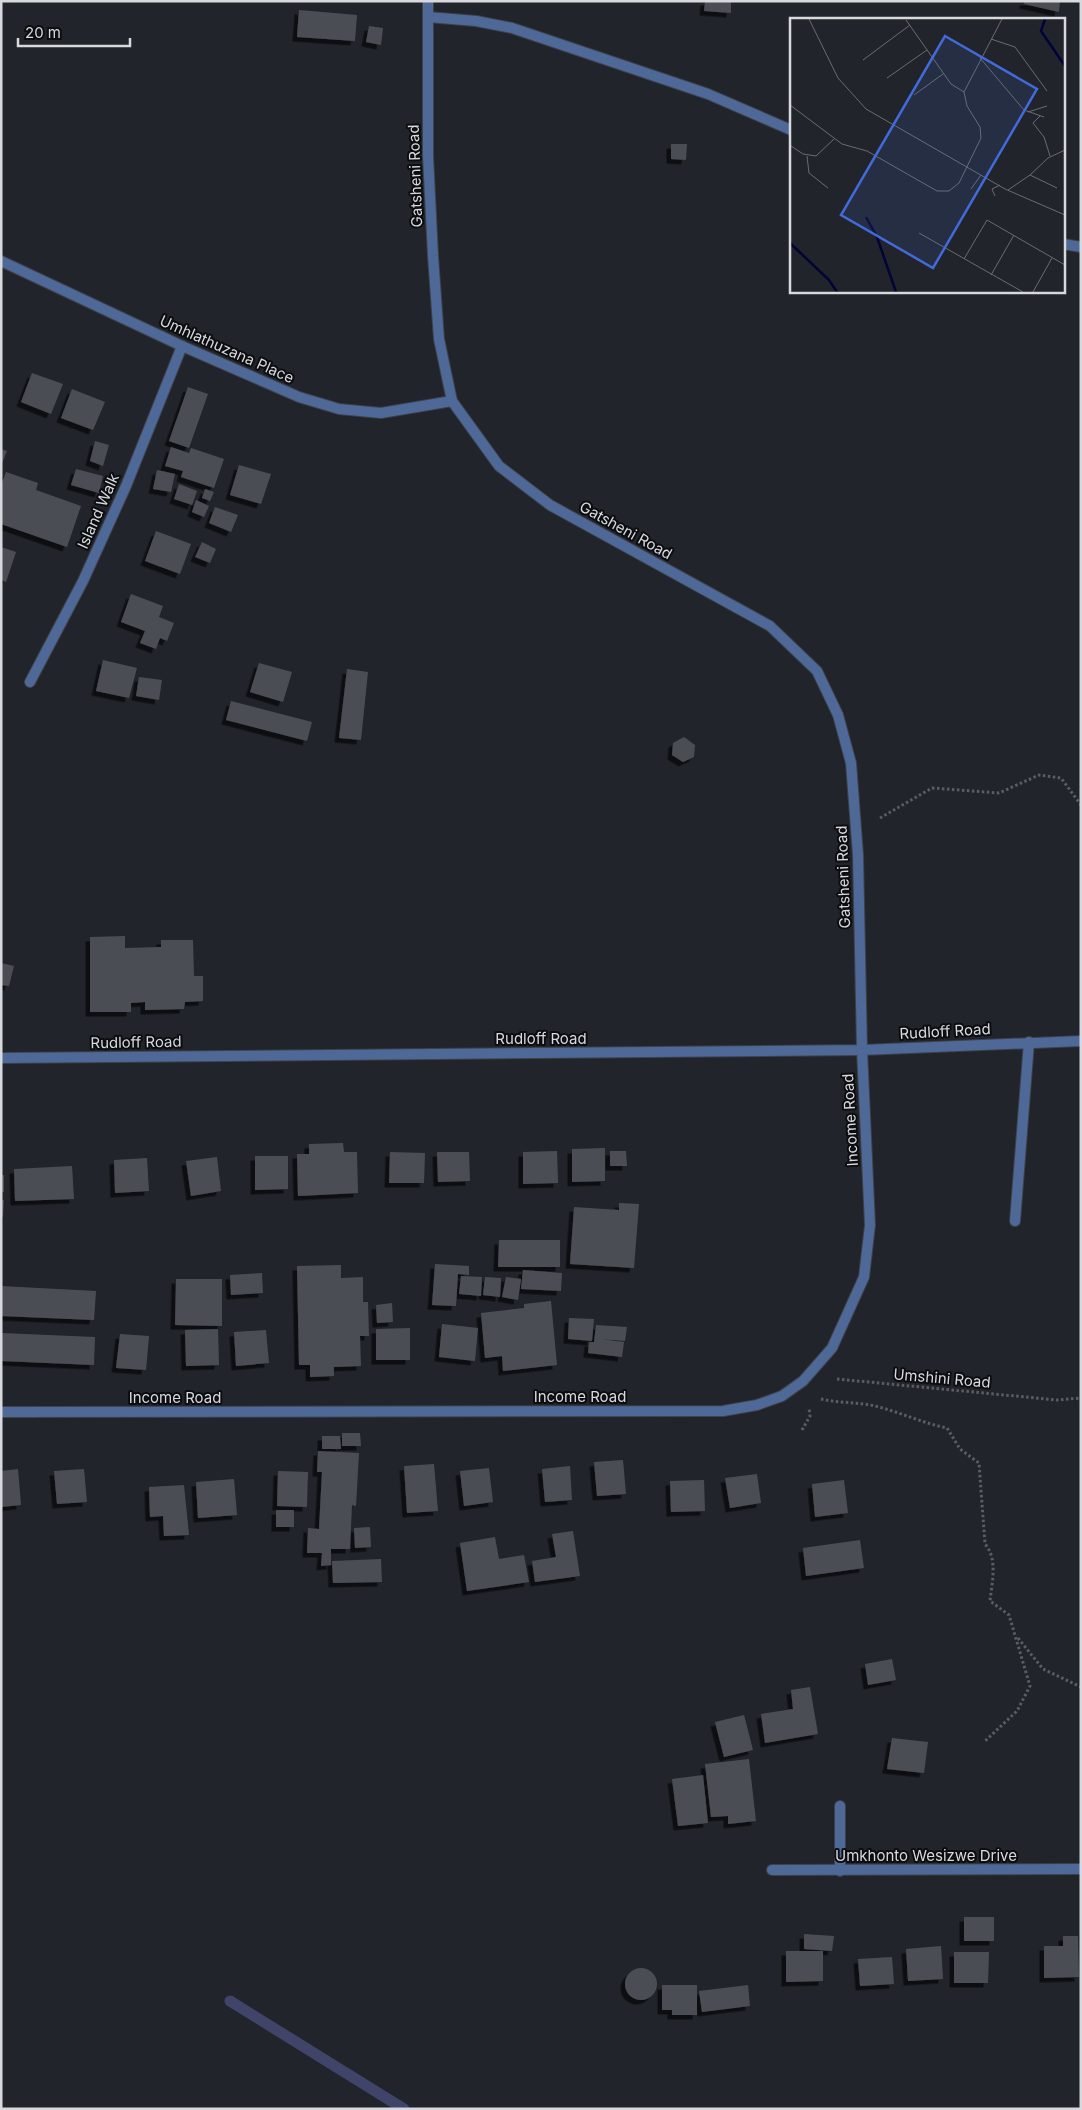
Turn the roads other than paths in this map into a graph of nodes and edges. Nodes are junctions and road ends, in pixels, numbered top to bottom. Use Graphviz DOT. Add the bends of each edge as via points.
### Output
graph roads {
  1 [pos="428,1"];
  2 [pos="428,16"];
  3 [pos="790,130"];
  4 [pos="1064,244"];
  5 [pos="1081,247"];
  6 [pos="1,261"];
  7 [pos="182,346"];
  8 [pos="452,401"];
  9 [pos="30,682"];
  10 [pos="1081,1041"];
  11 [pos="1029,1042"];
  12 [pos="862,1050"];
  13 [pos="1,1058"];
  14 [pos="1015,1221"];
  15 [pos="1,1412"];
  16 [pos="840,1806"];
  17 [pos="1081,1869"];
  18 [pos="772,1870"];
  19 [pos="840,1871"];
  1 -- 2 [label="street, Gatsheni Road"];
  2 -- 3 [label="street" via="512,28 708,94"];
  2 -- 8 [label="street, Gatsheni Road" via="428,156 438,340"];
  4 -- 5 [label="street"];
  6 -- 7 [label="street, Umhlathuzana Place"];
  7 -- 8 [label="street, Umhlathuzana Place" via="299,397 339,409 380,413"];
  7 -- 9 [label="street, Island Walk" via="122,495 83,581"];
  8 -- 12 [label="street, Gatsheni Road" via="500,466 550,505 770,626 817,671 838,715 851,763 857,831"];
  10 -- 11 [label="street, Rudloff Road"];
  11 -- 12 [label="street, Rudloff Road"];
  11 -- 14 [label="street"];
  12 -- 13 [label="street, Rudloff Road"];
  12 -- 15 [label="street, Income Road" via="870,1225 864,1277 832,1348 803,1381 782,1396 757,1405 723,1411"];
  16 -- 19 [label="street"];
  17 -- 19 [label="street, Umkhonto Wesizwe Drive"];
  18 -- 19 [label="street, Umkhonto Wesizwe Drive"];
}
